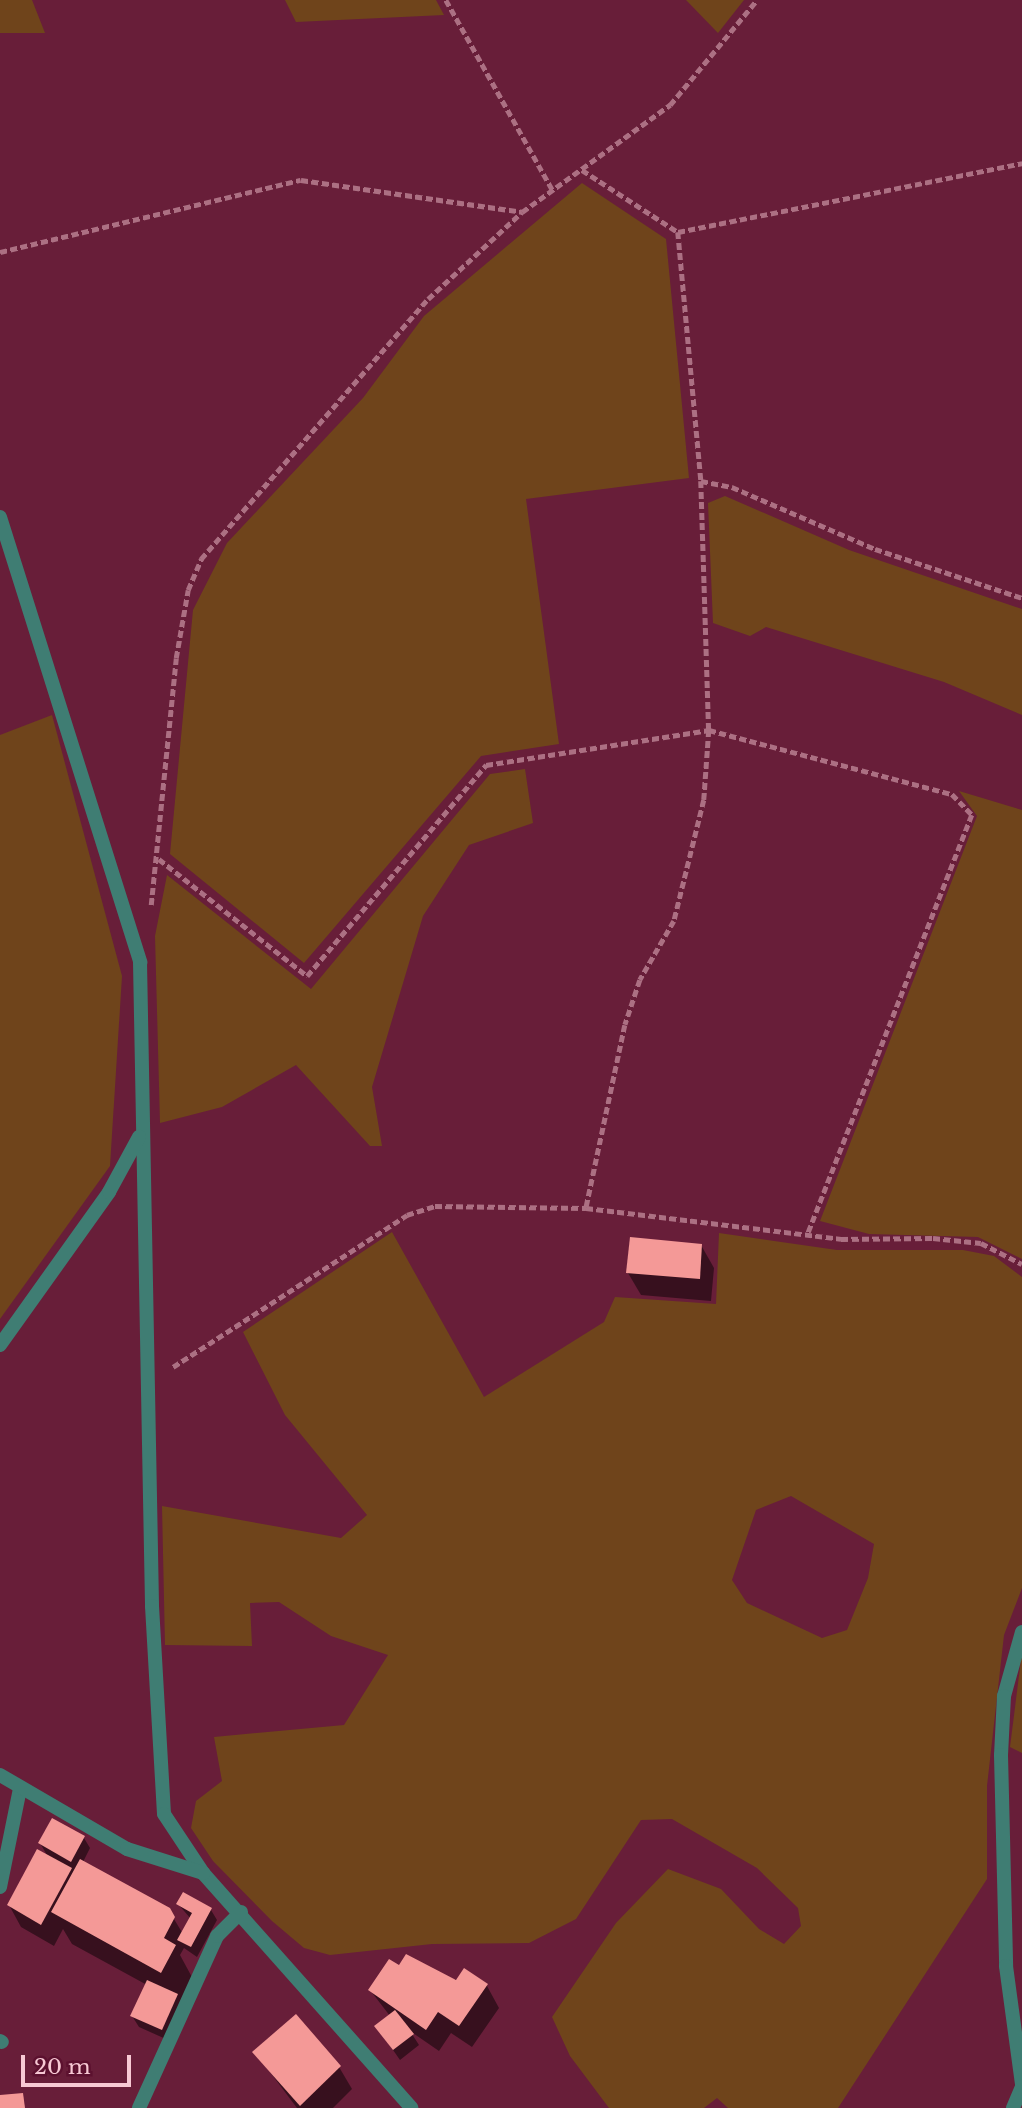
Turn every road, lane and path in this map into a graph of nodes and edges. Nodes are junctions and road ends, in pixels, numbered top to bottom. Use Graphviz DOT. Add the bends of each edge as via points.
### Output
graph roads {
  1 [pos="446,0"];
  2 [pos="757,0"];
  3 [pos="1022,163"];
  4 [pos="582,170"];
  5 [pos="553,191"];
  6 [pos="522,212"];
  7 [pos="678,232"];
  8 [pos="0,252"];
  9 [pos="701,481"];
  10 [pos="0,517"];
  11 [pos="1022,598"];
  12 [pos="709,730"];
  13 [pos="159,859"];
  14 [pos="150,910"];
  15 [pos="139,1136"];
  16 [pos="586,1208"];
  17 [pos="808,1233"];
  18 [pos="1022,1264"];
  19 [pos="0,1345"];
  20 [pos="149,1383"];
  21 [pos="1022,1632"];
  22 [pos="0,1775"];
  23 [pos="20,1789"];
  24 [pos="203,1873"];
  25 [pos="0,1887"];
  26 [pos="242,1912"];
  27 [pos="1022,2086"];
  28 [pos="139,2108"];
  29 [pos="412,2108"];
  30 [pos="1013,2108"];
  1 -- 5 [label="path"];
  2 -- 4 [label="path" via="670,105"];
  3 -- 7 [label="path"];
  4 -- 5 [label="path"];
  4 -- 7 [label="path"];
  5 -- 6 [label="path"];
  6 -- 8 [label="path" via="301,180"];
  6 -- 13 [label="path" via="428,299 201,559 188,590 176,658"];
  7 -- 9 [label="path"];
  9 -- 11 [label="path" via="732,487 875,549"];
  9 -- 12 [label="path"];
  10 -- 15 [label="street" via="140,962"];
  12 -- 13 [label="path" via="486,765 307,976"];
  12 -- 16 [label="path" via="704,800 677,909 640,979 625,1025"];
  12 -- 17 [label="path" via="952,794 972,815"];
  13 -- 14 [label="path"];
  15 -- 19 [label="street" via="109,1192"];
  15 -- 20 [label="street"];
  16 -- 17 [label="path"];
  16 -- 20 [label="path" via="435,1206 407,1215"];
  17 -- 18 [label="path" via="981,1243"];
  20 -- 24 [label="street" via="152,1606 164,1814"];
  21 -- 27 [label="street" via="1004,1696 1001,1755 1006,1966"];
  22 -- 23 [label="street"];
  23 -- 24 [label="street" via="127,1849"];
  23 -- 25 [label="street"];
  24 -- 26 [label="street"];
  26 -- 28 [label="street" via="217,1936"];
  26 -- 29 [label="street"];
  27 -- 30 [label="street"];
}
